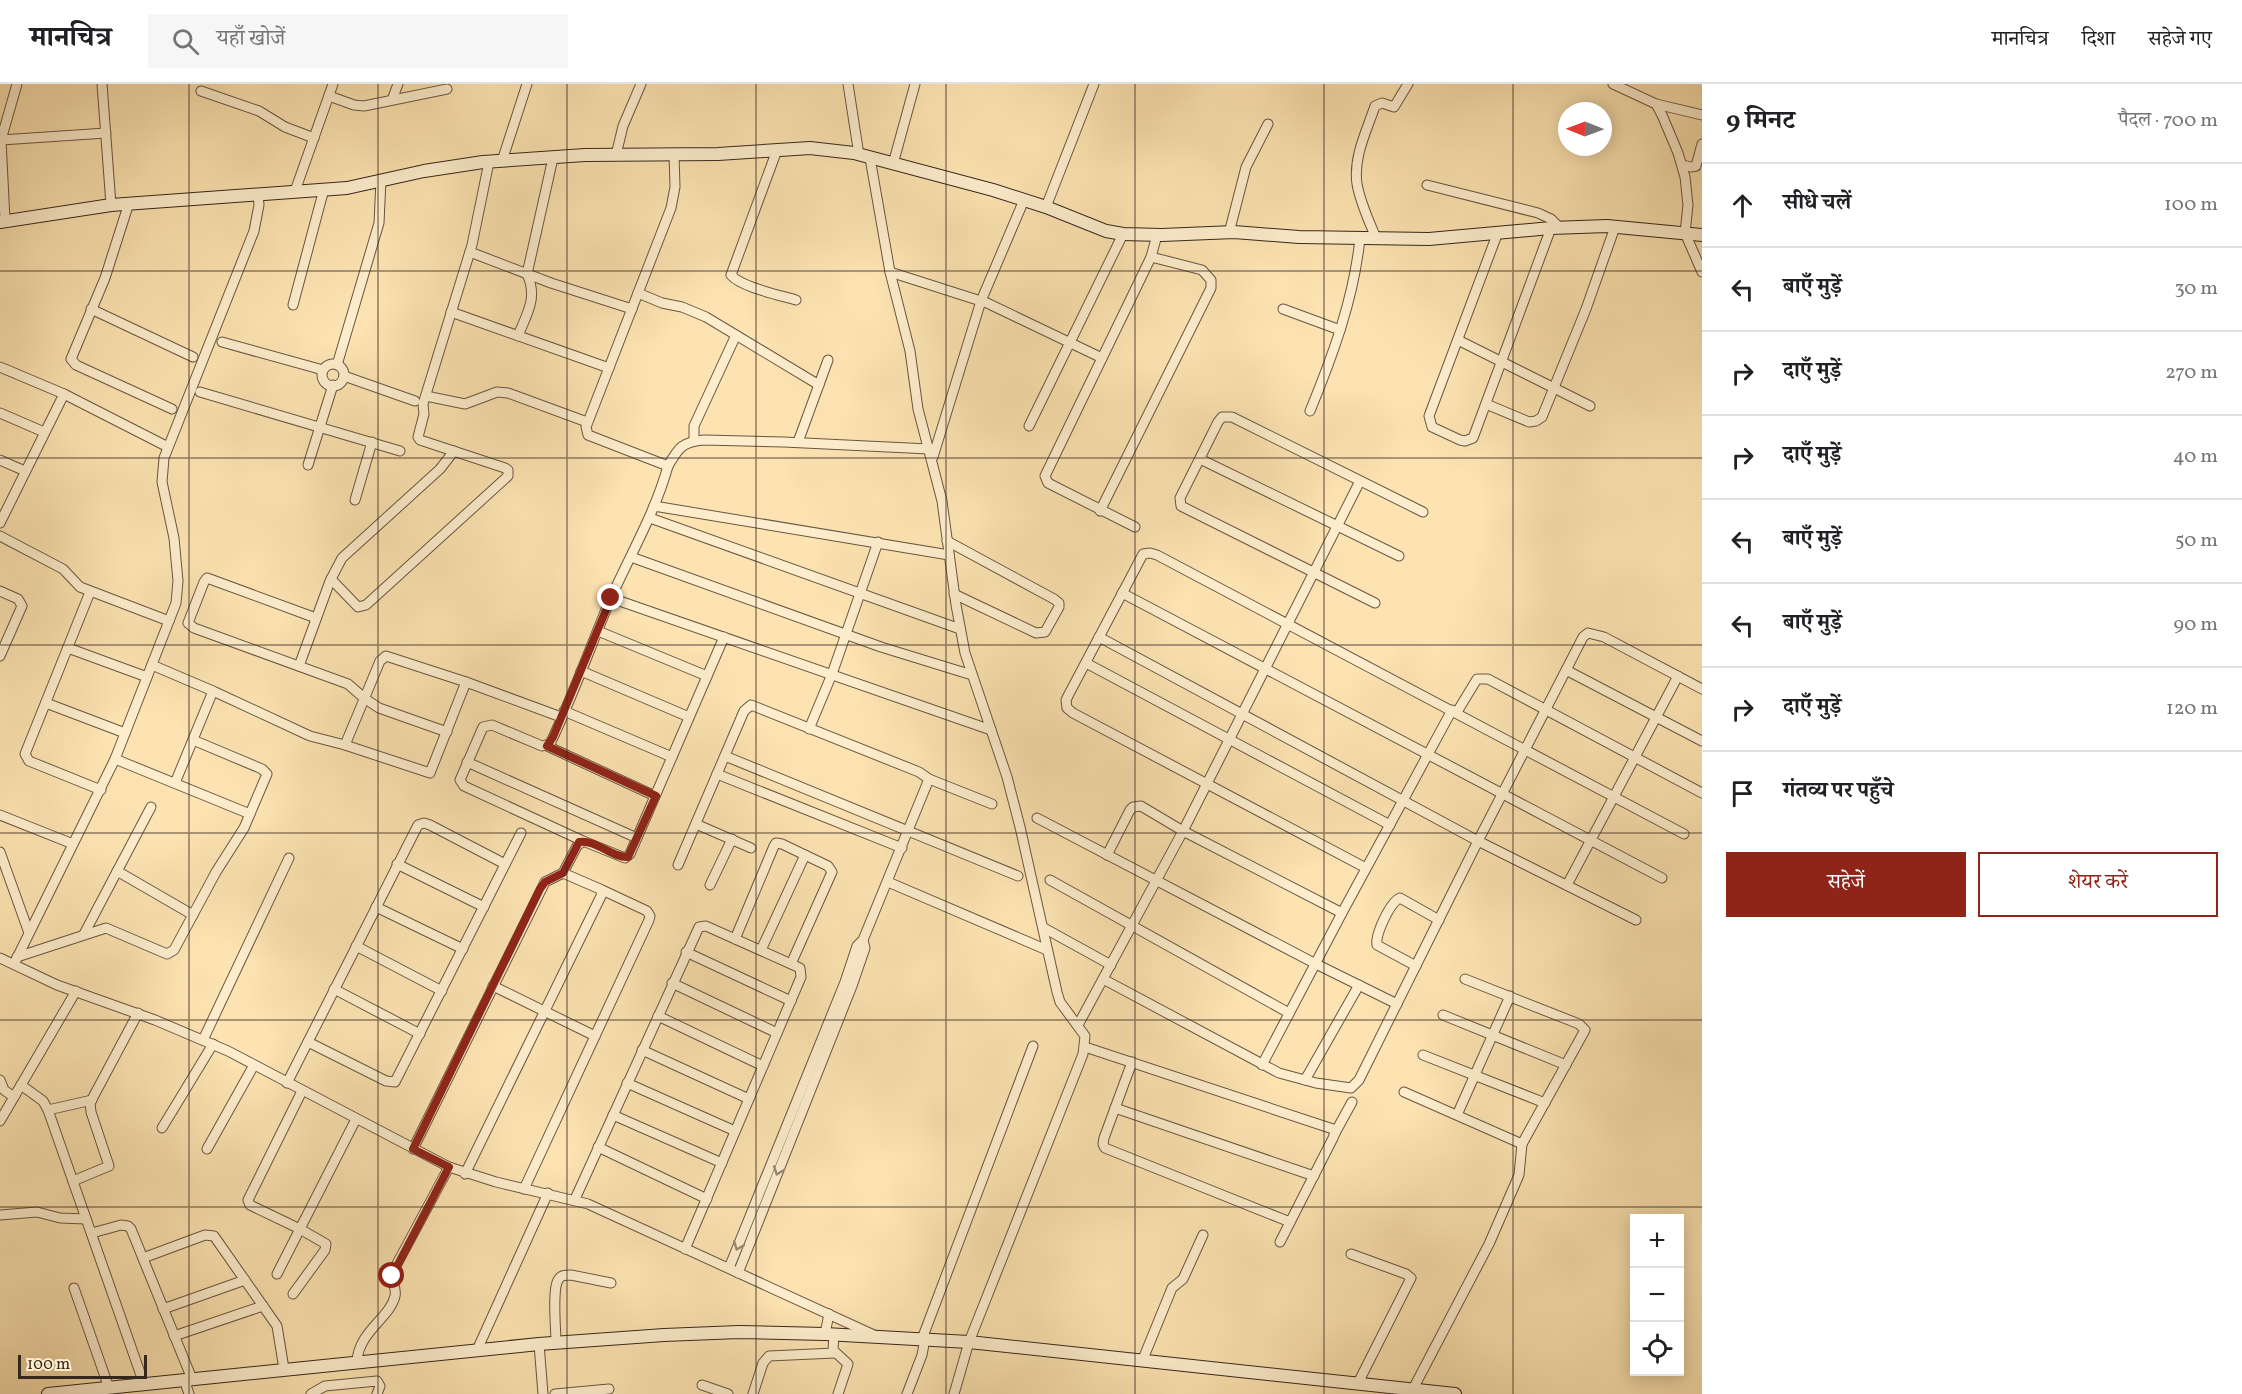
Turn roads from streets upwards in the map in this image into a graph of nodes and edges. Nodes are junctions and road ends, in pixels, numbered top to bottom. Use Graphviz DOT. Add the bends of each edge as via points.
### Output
graph roads {
  1 [pos="17,84"];
  2 [pos="102,84"];
  3 [pos="333,84"];
  4 [pos="398,84"];
  5 [pos="527,84"];
  6 [pos="641,84"];
  7 [pos="848,84"];
  8 [pos="915,84"];
  9 [pos="1094,84"];
  10 [pos="1408,84"];
  11 [pos="1613,84"];
  12 [pos="447,89"];
  13 [pos="201,91"];
  14 [pos="329,96"];
  15 [pos="392,100"];
  16 [pos="1656,104"];
  17 [pos="1702,115"];
  18 [pos="1268,124"];
  19 [pos="106,133"];
  20 [pos="314,138"];
  21 [pos="1,140"];
  22 [pos="1702,144"];
  23 [pos="777,150"];
  24 [pos="674,154"];
  25 [pos="616,155"];
  26 [pos="864,156"];
  27 [pos="553,158"];
  28 [pos="502,161"];
  29 [pos="489,162"];
  30 [pos="893,164"];
  31 [pos="1682,165"];
  32 [pos="381,180"];
  33 [pos="1427,185"];
  34 [pos="324,189"];
  35 [pos="295,191"];
  36 [pos="258,194"];
  37 [pos="1024,200"];
  38 [pos="129,203"];
  39 [pos="111,205"];
  40 [pos="1046,207"];
  41 [pos="2,221"];
  42 [pos="1615,227"];
  43 [pos="1555,228"];
  44 [pos="1498,232"];
  45 [pos="1229,233"];
  46 [pos="1686,233"];
  47 [pos="1123,234"];
  48 [pos="1157,235"];
  49 [pos="1702,235"];
  50 [pos="1360,238"];
  51 [pos="1376,238"];
  52 [pos="470,252"];
  53 [pos="1151,257"];
  54 [pos="890,272"];
  55 [pos="1702,272"];
  56 [pos="527,274"];
  57 [pos="638,293"];
  58 [pos="796,300"];
  59 [pos="981,301"];
  60 [pos="293,305"];
  61 [pos="91,309"];
  62 [pos="632,309"];
  63 [pos="1283,309"];
  64 [pos="451,312"];
  65 [pos="1340,330"];
  66 [pos="736,335"];
  67 [pos="518,336"];
  68 [pos="1458,340"];
  69 [pos="222,342"];
  70 [pos="1070,342"];
  71 [pos="193,357"];
  72 [pos="1102,358"];
  73 [pos="828,360"];
  74 [pos="1502,361"];
  75 [pos="337,365"];
  76 [pos="0,367"];
  77 [pos="609,368"];
  78 [pos="323,370"];
  79 [pos="344,376"];
  80 [pos="333,385"];
  81 [pos="819,385"];
  82 [pos="1554,387"];
  83 [pos="200,392"];
  84 [pos="64,394"];
  85 [pos="426,396"];
  86 [pos="415,400"];
  87 [pos="1486,404"];
  88 [pos="1590,406"];
  89 [pos="172,409"];
  90 [pos="1310,411"];
  91 [pos="0,413"];
  92 [pos="587,422"];
  93 [pos="1029,426"];
  94 [pos="320,427"];
  95 [pos="44,432"];
  96 [pos="694,441"];
  97 [pos="372,442"];
  98 [pos="798,442"];
  99 [pos="168,447"];
  100 [pos="929,449"];
  101 [pos="400,451"];
  102 [pos="454,451"];
  103 [pos="932,459"];
  104 [pos="1200,459"];
  105 [pos="0,460"];
  106 [pos="308,465"];
  107 [pos="668,466"];
  108 [pos="26,471"];
  109 [pos="1360,481"];
  110 [pos="355,500"];
  111 [pos="654,506"];
  112 [pos="1100,511"];
  113 [pos="1423,512"];
  114 [pos="650,518"];
  115 [pos="0,523"];
  116 [pos="1338,525"];
  117 [pos="1135,527"];
  118 [pos="0,536"];
  119 [pos="948,541"];
  120 [pos="878,542"];
  121 [pos="949,555"];
  122 [pos="1399,556"];
  123 [pos="631,557"];
  124 [pos="1315,572"];
  125 [pos="331,579"];
  126 [pos="0,591"];
  127 [pos="90,592"];
  128 [pos="861,592"];
  129 [pos="1122,593"];
  130 [pos="177,594"];
  131 [pos="954,594"];
  132 [pos="611,598"];
  133 [pos="196,602"];
  134 [pos="1375,603"];
  135 [pos="175,606"];
  136 [pos="192,613"];
  137 [pos="316,618"];
  138 [pos="169,621"];
  139 [pos="1288,624"];
  140 [pos="960,629"];
  141 [pos="598,631"];
  142 [pos="845,634"];
  143 [pos="724,637"];
  144 [pos="1099,638"];
  145 [pos="68,648"];
  146 [pos="0,653"];
  147 [pos="1086,663"];
  148 [pos="152,665"];
  149 [pos="299,666"];
  150 [pos="1266,669"];
  151 [pos="1566,670"];
  152 [pos="581,671"];
  153 [pos="832,674"];
  154 [pos="972,675"];
  155 [pos="707,676"];
  156 [pos="1678,676"];
  157 [pos="147,677"];
  158 [pos="466,682"];
  159 [pos="1702,689"];
  160 [pos="213,691"];
  161 [pos="363,698"];
  162 [pos="46,703"];
  163 [pos="1455,711"];
  164 [pos="1546,711"];
  165 [pos="563,714"];
  166 [pos="1243,714"];
  167 [pos="689,717"];
  168 [pos="1656,717"];
  169 [pos="809,729"];
  170 [pos="991,730"];
  171 [pos="447,732"];
  172 [pos="125,733"];
  173 [pos="1230,738"];
  174 [pos="193,740"];
  175 [pos="1702,741"];
  176 [pos="345,745"];
  177 [pos="547,746"];
  178 [pos="1527,749"];
  179 [pos="1428,755"];
  180 [pos="725,756"];
  181 [pos="672,757"];
  182 [pos="115,759"];
  183 [pos="1635,759"];
  184 [pos="467,762"];
  185 [pos="717,774"];
  186 [pos="929,779"];
  187 [pos="175,783"];
  188 [pos="1207,783"];
  189 [pos="101,790"];
  190 [pos="1702,793"];
  191 [pos="1503,794"];
  192 [pos="656,796"];
  193 [pos="1614,797"];
  194 [pos="1404,800"];
  195 [pos="992,804"];
  196 [pos="151,807"];
  197 [pos="250,814"];
  198 [pos="0,815"];
  199 [pos="1037,818"];
  200 [pos="696,824"];
  201 [pos="1390,825"];
  202 [pos="909,831"];
  203 [pos="1183,831"];
  204 [pos="521,833"];
  205 [pos="1684,834"];
  206 [pos="637,838"];
  207 [pos="732,839"];
  208 [pos="1591,839"];
  209 [pos="583,841"];
  210 [pos="1478,841"];
  211 [pos="73,844"];
  212 [pos="751,848"];
  213 [pos="902,848"];
  214 [pos="0,852"];
  215 [pos="805,855"];
  216 [pos="1107,855"];
  217 [pos="289,858"];
  218 [pos="397,864"];
  219 [pos="505,864"];
  220 [pos="678,865"];
  221 [pos="1366,868"];
  222 [pos="117,871"];
  223 [pos="563,873"];
  224 [pos="1018,876"];
  225 [pos="1662,878"];
  226 [pos="1050,880"];
  227 [pos="1157,881"];
  228 [pos="888,882"];
  229 [pos="710,885"];
  230 [pos="1567,885"];
  231 [pos="600,889"];
  232 [pos="376,907"];
  233 [pos="484,907"];
  234 [pos="1342,913"];
  235 [pos="193,915"];
  236 [pos="1439,920"];
  237 [pos="1636,920"];
  238 [pos="1132,927"];
  239 [pos="1044,928"];
  240 [pos="29,933"];
  241 [pos="84,934"];
  242 [pos="735,939"];
  243 [pos="356,946"];
  244 [pos="463,949"];
  245 [pos="761,950"];
  246 [pos="1047,950"];
  247 [pos="686,952"];
  248 [pos="0,958"];
  249 [pos="16,961"];
  250 [pos="791,964"];
  251 [pos="1316,964"];
  252 [pos="1111,965"];
  253 [pos="1416,966"];
  254 [pos="1103,979"];
  255 [pos="1465,979"];
  256 [pos="672,983"];
  257 [pos="1359,985"];
  258 [pos="493,986"];
  259 [pos="334,989"];
  260 [pos="76,991"];
  261 [pos="442,991"];
  262 [pos="1510,996"];
  263 [pos="791,1001"];
  264 [pos="1397,1004"];
  265 [pos="545,1012"];
  266 [pos="138,1013"];
  267 [pos="1289,1013"];
  268 [pos="1443,1015"];
  269 [pos="658,1016"];
  270 [pos="1078,1024"];
  271 [pos="777,1033"];
  272 [pos="420,1034"];
  273 [pos="1492,1035"];
  274 [pos="595,1036"];
  275 [pos="208,1042"];
  276 [pos="308,1042"];
  277 [pos="1033,1046"];
  278 [pos="1085,1047"];
  279 [pos="642,1050"];
  280 [pos="1423,1055"];
  281 [pos="1132,1062"];
  282 [pos="254,1065"];
  283 [pos="1262,1065"];
  284 [pos="1566,1065"];
  285 [pos="763,1066"];
  286 [pos="1475,1076"];
  287 [pos="0,1080"];
  288 [pos="1305,1080"];
  289 [pos="287,1083"];
  290 [pos="627,1083"];
  291 [pos="21,1085"];
  292 [pos="302,1091"];
  293 [pos="1404,1092"];
  294 [pos="6,1093"];
  295 [pos="749,1099"];
  296 [pos="92,1100"];
  297 [pos="1352,1102"];
  298 [pos="1545,1104"];
  299 [pos="1115,1108"];
  300 [pos="48,1110"];
  301 [pos="613,1115"];
  302 [pos="1457,1115"];
  303 [pos="356,1119"];
  304 [pos="0,1121"];
  305 [pos="162,1128"];
  306 [pos="735,1131"];
  307 [pos="1335,1133"];
  308 [pos="1522,1144"];
  309 [pos="598,1147"];
  310 [pos="207,1149"];
  311 [pos="413,1149"];
  312 [pos="722,1163"];
  313 [pos="449,1167"];
  314 [pos="465,1174"];
  315 [pos="1314,1176"];
  316 [pos="73,1181"];
  317 [pos="524,1189"];
  318 [pos="548,1193"];
  319 [pos="575,1199"];
  320 [pos="707,1199"];
  321 [pos="0,1215"];
  322 [pos="86,1219"];
  323 [pos="1290,1222"];
  324 [pos="300,1229"];
  325 [pos="92,1233"];
  326 [pos="1203,1235"];
  327 [pos="1280,1242"];
  328 [pos="685,1249"];
  329 [pos="1351,1254"];
  330 [pos="143,1258"];
  331 [pos="733,1270"];
  332 [pos="277,1274"];
  333 [pos="245,1280"];
  334 [pos="611,1283"];
  335 [pos="74,1288"];
  336 [pos="293,1294"];
  337 [pos="263,1306"];
  338 [pos="163,1309"];
  339 [pos="829,1314"];
  340 [pos="174,1336"];
  341 [pos="877,1336"];
  342 [pos="556,1342"];
  343 [pos="832,1342"];
  344 [pos="923,1345"];
  345 [pos="966,1349"];
  346 [pos="477,1350"];
  347 [pos="539,1350"];
  348 [pos="1143,1359"];
  349 [pos="284,1369"];
  350 [pos="354,1370"];
  351 [pos="1358,1383"];
  352 [pos="144,1384"];
  353 [pos="188,1385"];
  354 [pos="702,1385"];
  355 [pos="109,1388"];
  356 [pos="609,1389"];
  357 [pos="1413,1389"];
  358 [pos="1385,1391"];
  359 [pos="71,1393"];
  360 [pos="48,1394"];
  361 [pos="311,1394"];
  362 [pos="377,1394"];
  363 [pos="543,1394"];
  364 [pos="555,1394"];
  365 [pos="728,1394"];
  366 [pos="753,1394"];
  367 [pos="838,1394"];
  368 [pos="907,1394"];
  369 [pos="954,1394"];
  370 [pos="1455,1394"];
  1 -- 21 [label="street"];
  2 -- 19 [label="street"];
  3 -- 14 [label="street"];
  4 -- 15 [label="street"];
  5 -- 28 [label="street"];
  6 -- 25 [label="street" via="623,126"];
  7 -- 26 [label="street"];
  8 -- 30 [label="street"];
  9 -- 40 [label="street"];
  10 -- 51 [label="street" via="1394,107 1382,103 1375,106 1358,161 1359,192"];
  11 -- 16 [label="street"];
  12 -- 15 [label="street"];
  13 -- 20 [label="street" via="259,111"];
  14 -- 15 [label="street" via="363,106"];
  14 -- 20 [label="street"];
  16 -- 17 [label="street"];
  16 -- 31 [label="street"];
  18 -- 45 [label="street" via="1246,167"];
  19 -- 21 [label="street"];
  19 -- 39 [label="street"];
  20 -- 35 [label="street"];
  21 -- 41 [label="street"];
  22 -- 31 [label="street" via="1696,166"];
  23 -- 24 [label="street"];
  23 -- 26 [label="street" via="810,148"];
  23 -- 58 [label="street" via="731,275 746,284"];
  24 -- 25 [label="street"];
  24 -- 57 [label="street" via="671,208"];
  25 -- 27 [label="street"];
  26 -- 30 [label="street"];
  26 -- 54 [label="street"];
  27 -- 28 [label="street"];
  27 -- 56 [label="street"];
  28 -- 29 [label="street"];
  29 -- 32 [label="street"];
  29 -- 52 [label="street"];
  30 -- 37 [label="street"];
  31 -- 46 [label="street" via="1688,205"];
  32 -- 34 [label="street"];
  32 -- 75 [label="street" via="379,223"];
  33 -- 43 [label="street" via="1538,213 1551,219"];
  34 -- 35 [label="street"];
  34 -- 60 [label="street"];
  35 -- 36 [label="street"];
  36 -- 38 [label="street"];
  36 -- 99 [label="street" via="254,231"];
  37 -- 40 [label="street"];
  37 -- 59 [label="street"];
  38 -- 39 [label="street"];
  38 -- 61 [label="street"];
  39 -- 41 [label="street"];
  40 -- 47 [label="street"];
  42 -- 43 [label="street"];
  42 -- 46 [label="street"];
  42 -- 82 [label="street"];
  43 -- 44 [label="street"];
  43 -- 74 [label="street"];
  44 -- 51 [label="street" via="1429,239"];
  44 -- 68 [label="street"];
  45 -- 48 [label="street"];
  45 -- 50 [label="street"];
  46 -- 49 [label="street"];
  46 -- 55 [label="street"];
  47 -- 48 [label="street"];
  47 -- 70 [label="street"];
  48 -- 53 [label="street"];
  50 -- 51 [label="street"];
  50 -- 65 [label="street" via="1358,263"];
  52 -- 56 [label="street"];
  52 -- 64 [label="street"];
  53 -- 72 [label="street"];
  53 -- 112 [label="street" via="1202,270 1211,280 1211,288"];
  54 -- 59 [label="street"];
  54 -- 100 [label="street"];
  56 -- 62 [label="street"];
  56 -- 67 [label="street" via="532,297"];
  57 -- 62 [label="street"];
  57 -- 66 [label="street" via="706,317"];
  59 -- 70 [label="street"];
  59 -- 103 [label="street"];
  61 -- 71 [label="street"];
  61 -- 89 [label="street" via="72,363"];
  62 -- 77 [label="street"];
  63 -- 65 [label="street"];
  64 -- 67 [label="street"];
  64 -- 85 [label="street"];
  65 -- 90 [label="street"];
  66 -- 81 [label="street"];
  66 -- 96 [label="street" via="694,426"];
  67 -- 77 [label="street"];
  68 -- 74 [label="street"];
  68 -- 87 [label="street" via="1429,424 1460,440 1470,440"];
  69 -- 78 [label="street"];
  70 -- 72 [label="street"];
  70 -- 93 [label="street"];
  72 -- 112 [label="street" via="1045,476 1048,483"];
  73 -- 81 [label="street"];
  74 -- 82 [label="street"];
  74 -- 87 [label="street"];
  75 -- 78 [label="street" via="330,364"];
  75 -- 79 [label="street"];
  76 -- 84 [label="street"];
  77 -- 92 [label="street"];
  78 -- 80 [label="street" via="324,380"];
  79 -- 80 [label="street"];
  79 -- 86 [label="street"];
  80 -- 94 [label="street"];
  81 -- 98 [label="street"];
  82 -- 87 [label="street" via="1542,417 1536,422 1519,420"];
  82 -- 88 [label="street"];
  83 -- 94 [label="street"];
  84 -- 95 [label="street"];
  84 -- 99 [label="street"];
  85 -- 92 [label="street" via="465,404 497,392 508,393"];
  85 -- 102 [label="street" via="418,438"];
  91 -- 95 [label="street"];
  92 -- 107 [label="street" via="588,435"];
  94 -- 97 [label="street"];
  94 -- 106 [label="street"];
  95 -- 108 [label="street"];
  96 -- 98 [label="street"];
  96 -- 107 [label="street" via="678,448"];
  97 -- 101 [label="street"];
  97 -- 110 [label="street"];
  98 -- 100 [label="street"];
  99 -- 130 [label="street" via="162,482 174,538"];
  100 -- 103 [label="street"];
  102 -- 125 [label="street" via="440,470 342,558"];
  102 -- 125 [label="street" via="505,468 508,476 366,605 358,607"];
  103 -- 119 [label="street"];
  104 -- 109 [label="street" via="1218,422 1222,417 1232,417"];
  104 -- 116 [label="street"];
  104 -- 124 [label="street" via="1180,498 1180,506"];
  105 -- 108 [label="street"];
  107 -- 111 [label="street"];
  108 -- 115 [label="street"];
  109 -- 113 [label="street"];
  109 -- 116 [label="street"];
  111 -- 114 [label="street"];
  111 -- 120 [label="street"];
  112 -- 117 [label="street"];
  114 -- 123 [label="street"];
  114 -- 128 [label="street"];
  116 -- 122 [label="street"];
  116 -- 124 [label="street"];
  118 -- 127 [label="street" via="63,569"];
  119 -- 121 [label="street"];
  119 -- 131 [label="street" via="1054,599 1059,608 1045,632 1036,633"];
  120 -- 121 [label="street"];
  120 -- 128 [label="street"];
  121 -- 131 [label="street"];
  123 -- 132 [label="street"];
  123 -- 142 [label="street"];
  124 -- 134 [label="street"];
  124 -- 139 [label="street"];
  125 -- 137 [label="street"];
  126 -- 146 [label="street" via="18,599 22,606"];
  127 -- 138 [label="street"];
  127 -- 145 [label="street"];
  128 -- 140 [label="street"];
  128 -- 142 [label="street"];
  129 -- 139 [label="street" via="1143,554 1150,553"];
  129 -- 144 [label="street"];
  129 -- 150 [label="street"];
  130 -- 133 [label="street"];
  130 -- 135 [label="street"];
  131 -- 140 [label="street"];
  132 -- 141 [label="street"];
  132 -- 143 [label="street"];
  133 -- 136 [label="street"];
  133 -- 137 [label="street" via="205,579 211,578"];
  135 -- 136 [label="street"];
  135 -- 138 [label="street"];
  136 -- 149 [label="street" via="188,623 191,626"];
  137 -- 149 [label="street"];
  138 -- 148 [label="street"];
  139 -- 150 [label="street"];
  139 -- 163 [label="street"];
  140 -- 154 [label="street"];
  141 -- 152 [label="street"];
  141 -- 155 [label="street"];
  142 -- 153 [label="street"];
  142 -- 154 [label="street"];
  143 -- 153 [label="street"];
  143 -- 155 [label="street"];
  144 -- 147 [label="street"];
  144 -- 166 [label="street"];
  145 -- 157 [label="street"];
  145 -- 162 [label="street"];
  147 -- 173 [label="street"];
  147 -- 188 [label="street" via="1066,700 1067,708"];
  148 -- 157 [label="street"];
  148 -- 160 [label="street"];
  149 -- 161 [label="street" via="348,684"];
  150 -- 166 [label="street"];
  150 -- 179 [label="street"];
  151 -- 156 [label="street" via="1583,637 1593,633"];
  151 -- 164 [label="street"];
  151 -- 168 [label="street"];
  152 -- 165 [label="street"];
  152 -- 167 [label="street"];
  153 -- 169 [label="street"];
  153 -- 170 [label="street"];
  154 -- 170 [label="street"];
  155 -- 167 [label="street"];
  156 -- 159 [label="street"];
  156 -- 168 [label="street"];
  157 -- 172 [label="street"];
  158 -- 161 [label="street" via="386,656"];
  158 -- 165 [label="street"];
  158 -- 171 [label="street"];
  160 -- 174 [label="street"];
  160 -- 176 [label="street" via="310,736"];
  161 -- 171 [label="street" via="379,708"];
  161 -- 176 [label="street"];
  162 -- 172 [label="street"];
  162 -- 189 [label="street" via="26,749 26,758"];
  163 -- 164 [label="street" via="1473,683 1482,678"];
  163 -- 178 [label="street"];
  163 -- 179 [label="street"];
  164 -- 178 [label="street"];
  164 -- 183 [label="street"];
  165 -- 177 [label="street"];
  165 -- 181 [label="street"];
  166 -- 173 [label="street"];
  166 -- 194 [label="street"];
  167 -- 181 [label="street"];
  168 -- 175 [label="street"];
  168 -- 183 [label="street"];
  169 -- 180 [label="street" via="751,705 744,711"];
  169 -- 186 [label="street"];
  170 -- 239 [label="street" via="1025,844"];
  171 -- 176 [label="street" via="430,773"];
  172 -- 182 [label="street"];
  173 -- 188 [label="street"];
  173 -- 201 [label="street"];
  174 -- 187 [label="street"];
  174 -- 197 [label="street" via="266,771 267,777"];
  177 -- 184 [label="street" via="488,725"];
  177 -- 192 [label="street"];
  178 -- 191 [label="street"];
  178 -- 193 [label="street"];
  179 -- 191 [label="street"];
  179 -- 194 [label="street"];
  180 -- 185 [label="street"];
  180 -- 202 [label="street"];
  181 -- 192 [label="street"];
  182 -- 187 [label="street"];
  182 -- 189 [label="street"];
  183 -- 190 [label="street"];
  183 -- 193 [label="street"];
  184 -- 206 [label="street"];
  184 -- 209 [label="street" via="460,780 464,786"];
  185 -- 200 [label="street"];
  185 -- 213 [label="street"];
  186 -- 195 [label="street"];
  186 -- 202 [label="street"];
  187 -- 197 [label="street"];
  188 -- 203 [label="street"];
  188 -- 221 [label="street"];
  189 -- 211 [label="street"];
  191 -- 208 [label="street"];
  191 -- 210 [label="street"];
  192 -- 206 [label="street"];
  193 -- 205 [label="street"];
  193 -- 208 [label="street"];
  194 -- 201 [label="street"];
  194 -- 210 [label="street"];
  196 -- 222 [label="street"];
  197 -- 235 [label="street"];
  198 -- 211 [label="street"];
  199 -- 216 [label="street"];
  200 -- 207 [label="street"];
  200 -- 220 [label="street"];
  201 -- 221 [label="street"];
  202 -- 213 [label="street"];
  202 -- 224 [label="street"];
  203 -- 216 [label="street" via="1140,806 1133,807"];
  203 -- 227 [label="street"];
  203 -- 234 [label="street"];
  204 -- 219 [label="street"];
  206 -- 209 [label="street" via="625,858"];
  207 -- 212 [label="street"];
  207 -- 229 [label="street"];
  208 -- 225 [label="street"];
  208 -- 230 [label="street"];
  209 -- 223 [label="street"];
  210 -- 230 [label="street"];
  210 -- 236 [label="street"];
  211 -- 240 [label="street"];
  213 -- 228 [label="street"];
  214 -- 240 [label="street"];
  215 -- 242 [label="street" via="776,843"];
  215 -- 245 [label="street"];
  215 -- 250 [label="street" via="832,872"];
  216 -- 227 [label="street"];
  217 -- 275 [label="street"];
  218 -- 219 [label="street" via="414,831 424,823"];
  218 -- 232 [label="street"];
  218 -- 233 [label="street"];
  219 -- 233 [label="street"];
  221 -- 234 [label="street"];
  222 -- 235 [label="street"];
  222 -- 241 [label="street"];
  223 -- 231 [label="street"];
  223 -- 258 [label="street" via="540,889"];
  226 -- 238 [label="street"];
  227 -- 238 [label="street"];
  227 -- 251 [label="street"];
  228 -- 246 [label="street"];
  228 -- 331 [label="street, one-way" via="863,940 865,948"];
  230 -- 237 [label="street"];
  231 -- 265 [label="street" via="600,900"];
  231 -- 274 [label="street" via="650,916"];
  232 -- 243 [label="street"];
  232 -- 244 [label="street"];
  233 -- 244 [label="street"];
  234 -- 251 [label="street"];
  235 -- 241 [label="street" via="174,950 167,954 111,928"];
  236 -- 253 [label="street"];
  236 -- 253 [label="street" via="1400,898 1392,906 1376,939 1377,945"];
  238 -- 252 [label="street"];
  238 -- 267 [label="street"];
  239 -- 246 [label="street"];
  239 -- 252 [label="street"];
  240 -- 249 [label="street"];
  241 -- 249 [label="street"];
  242 -- 245 [label="street"];
  242 -- 247 [label="street" via="702,925"];
  243 -- 259 [label="street"];
  243 -- 261 [label="street"];
  244 -- 261 [label="street"];
  245 -- 250 [label="street"];
  246 -- 270 [label="street" via="1060,1002"];
  247 -- 256 [label="street"];
  247 -- 263 [label="street"];
  248 -- 249 [label="street"];
  249 -- 260 [label="street" via="51,982"];
  250 -- 263 [label="street" via="802,972"];
  251 -- 257 [label="street"];
  251 -- 267 [label="street"];
  252 -- 254 [label="street"];
  253 -- 264 [label="street"];
  254 -- 270 [label="street"];
  254 -- 283 [label="street"];
  255 -- 262 [label="street"];
  256 -- 269 [label="street"];
  256 -- 271 [label="street"];
  257 -- 264 [label="street"];
  257 -- 288 [label="street"];
  258 -- 265 [label="street"];
  258 -- 311 [label="street"];
  259 -- 272 [label="street"];
  259 -- 276 [label="street"];
  260 -- 266 [label="street"];
  260 -- 291 [label="street"];
  261 -- 272 [label="street"];
  262 -- 273 [label="street"];
  262 -- 284 [label="street" via="1583,1026 1585,1030"];
  263 -- 271 [label="street"];
  264 -- 288 [label="street" via="1355,1085 1345,1088"];
  265 -- 274 [label="street"];
  265 -- 314 [label="street"];
  266 -- 275 [label="street"];
  266 -- 296 [label="street"];
  267 -- 283 [label="street"];
  268 -- 273 [label="street"];
  269 -- 279 [label="street"];
  269 -- 285 [label="street"];
  270 -- 278 [label="street" via="1085,1036"];
  271 -- 285 [label="street"];
  272 -- 276 [label="street" via="395,1082"];
  273 -- 284 [label="street"];
  273 -- 286 [label="street"];
  274 -- 317 [label="street"];
  275 -- 282 [label="street"];
  275 -- 305 [label="street"];
  276 -- 289 [label="street"];
  277 -- 344 [label="street"];
  278 -- 281 [label="street"];
  278 -- 345 [label="street"];
  279 -- 290 [label="street"];
  279 -- 295 [label="street"];
  280 -- 286 [label="street"];
  281 -- 299 [label="street"];
  281 -- 307 [label="street" via="1330,1126"];
  282 -- 289 [label="street"];
  282 -- 310 [label="street"];
  283 -- 288 [label="street"];
  284 -- 298 [label="street"];
  285 -- 295 [label="street"];
  286 -- 298 [label="street"];
  286 -- 302 [label="street"];
  287 -- 294 [label="street"];
  289 -- 292 [label="street"];
  290 -- 301 [label="street"];
  290 -- 306 [label="street"];
  291 -- 294 [label="street"];
  291 -- 300 [label="street" via="43,1101"];
  292 -- 303 [label="street"];
  292 -- 324 [label="street" via="248,1200"];
  293 -- 302 [label="street"];
  294 -- 304 [label="street"];
  295 -- 306 [label="street"];
  296 -- 300 [label="street"];
  296 -- 316 [label="street" via="90,1108 109,1166"];
  297 -- 307 [label="street"];
  298 -- 308 [label="street"];
  299 -- 315 [label="street"];
  299 -- 323 [label="street" via="1104,1138 1105,1148"];
  300 -- 316 [label="street"];
  301 -- 309 [label="street"];
  301 -- 312 [label="street"];
  302 -- 308 [label="street"];
  303 -- 311 [label="street"];
  303 -- 324 [label="street"];
  306 -- 312 [label="street"];
  307 -- 315 [label="street"];
  308 -- 357 [label="street" via="1519,1175 1489,1244"];
  309 -- 319 [label="street"];
  309 -- 320 [label="street"];
  311 -- 313 [label="street"];
  312 -- 320 [label="street"];
  313 -- 314 [label="street"];
  313 -- 350 [label="street" via="392,1273 393,1301 358,1350"];
  314 -- 317 [label="street"];
  315 -- 323 [label="street"];
  316 -- 322 [label="street"];
  317 -- 318 [label="street"];
  318 -- 319 [label="street"];
  318 -- 346 [label="street"];
  319 -- 328 [label="street"];
  320 -- 328 [label="street"];
  321 -- 322 [label="street" via="37,1212"];
  322 -- 325 [label="street"];
  323 -- 327 [label="street"];
  324 -- 332 [label="street"];
  324 -- 336 [label="street" via="326,1246"];
  325 -- 330 [label="street" via="128,1226"];
  325 -- 352 [label="street"];
  326 -- 348 [label="street" via="1183,1279 1172,1288"];
  328 -- 331 [label="street"];
  329 -- 351 [label="street" via="1411,1278"];
  330 -- 333 [label="street" via="210,1234"];
  330 -- 338 [label="street"];
  331 -- 339 [label="street"];
  333 -- 337 [label="street"];
  333 -- 338 [label="street"];
  334 -- 342 [label="street" via="570,1275 560,1278 556,1289"];
  335 -- 355 [label="street"];
  337 -- 340 [label="street"];
  337 -- 349 [label="street" via="279,1331"];
  338 -- 340 [label="street"];
  339 -- 341 [label="street"];
  339 -- 343 [label="street"];
  340 -- 353 [label="street"];
  341 -- 343 [label="street"];
  341 -- 344 [label="street"];
  342 -- 343 [label="street" via="710,1332"];
  342 -- 347 [label="street"];
  343 -- 366 [label="street" via="769,1356"];
  343 -- 367 [label="street" via="848,1364"];
  344 -- 345 [label="street"];
  344 -- 368 [label="street"];
  345 -- 348 [label="street"];
  345 -- 369 [label="street"];
  346 -- 347 [label="street"];
  346 -- 350 [label="street"];
  347 -- 363 [label="street"];
  348 -- 351 [label="street"];
  349 -- 350 [label="street"];
  349 -- 353 [label="street"];
  350 -- 361 [label="street"];
  350 -- 362 [label="street" via="377,1382"];
  351 -- 358 [label="street"];
  352 -- 353 [label="street"];
  352 -- 355 [label="street"];
  354 -- 365 [label="street"];
  355 -- 359 [label="street"];
  356 -- 364 [label="street"];
  357 -- 358 [label="street"];
  357 -- 370 [label="street"];
  359 -- 360 [label="street"];
}
